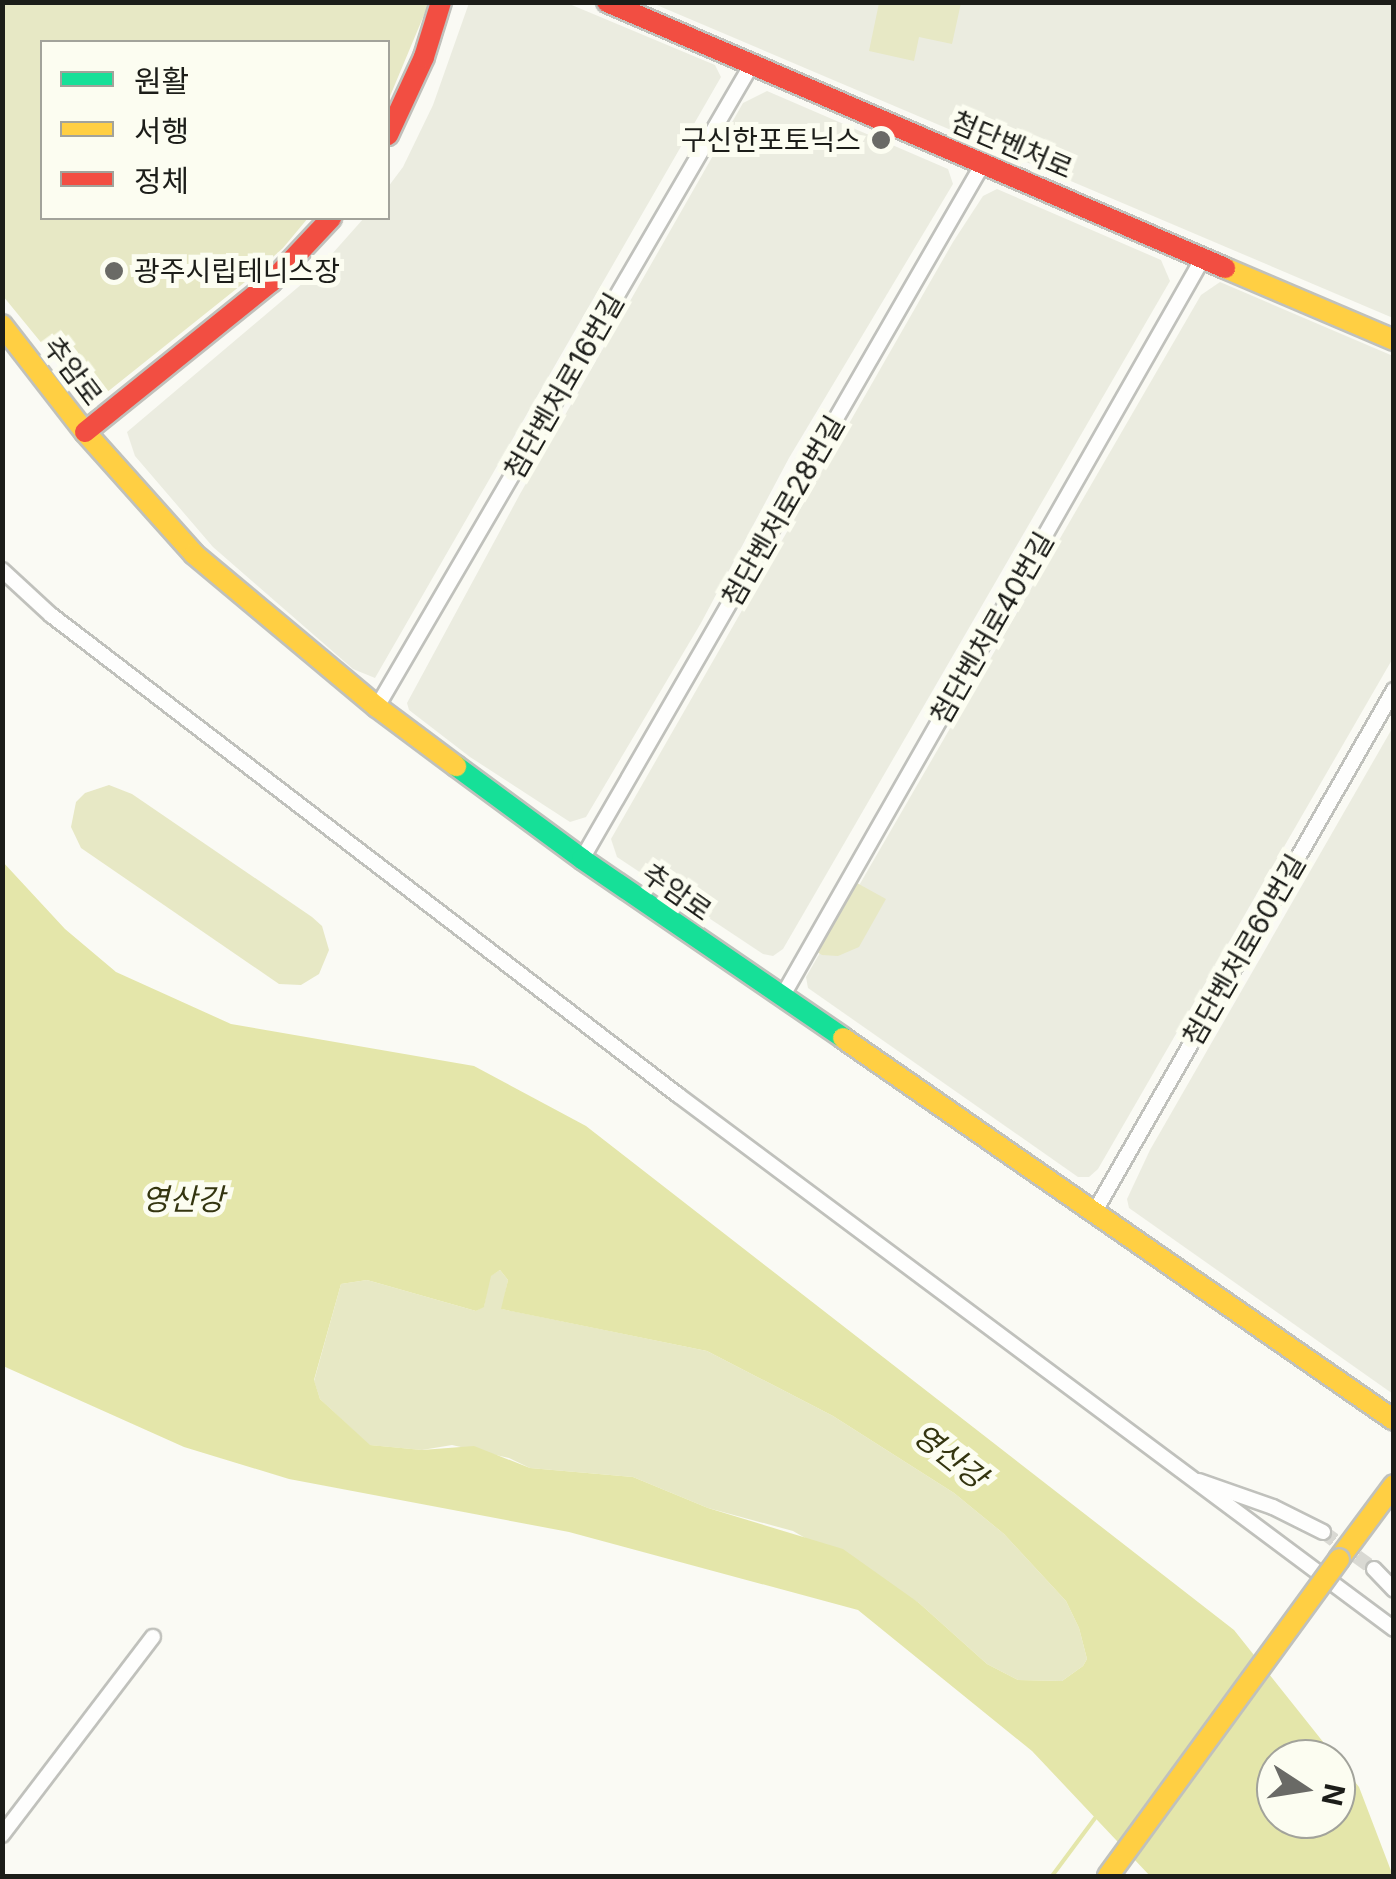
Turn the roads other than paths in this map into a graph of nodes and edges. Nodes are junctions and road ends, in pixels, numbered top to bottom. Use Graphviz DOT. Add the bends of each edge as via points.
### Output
graph roads {
  1 [pos="441,2"];
  2 [pos="607,2"];
  3 [pos="752,64"];
  4 [pos="390,130"];
  5 [pos="984,162"];
  6 [pos="329,220"];
  7 [pos="1203,258"];
  8 [pos="2,325"];
  9 [pos="1394,340"];
  10 [pos="85,432"];
  11 [pos="2,570"];
  12 [pos="1394,690"];
  13 [pos="377,708"];
  14 [pos="582,860"];
  15 [pos="782,998"];
  16 [pos="1095,1211"];
  17 [pos="1394,1420"];
  18 [pos="1166,1463"];
  19 [pos="1394,1485"];
  20 [pos="1323,1532"];
  21 [pos="1374,1569"];
  22 [pos="1394,1590"];
  23 [pos="1394,1629"];
  24 [pos="153,1637"];
  25 [pos="2,1835"];
  26 [pos="1108,1876"];
  1 -- 4 [label="street"];
  2 -- 3 [label="street, 첨단벤처로"];
  3 -- 5 [label="street, 첨단벤처로"];
  3 -- 13 [label="street, 첨단벤처로16번길"];
  5 -- 7 [label="street, 첨단벤처로"];
  5 -- 14 [label="street, 첨단벤처로28번길"];
  6 -- 10 [label="street" via="271,282"];
  7 -- 9 [label="street, 첨단벤처로"];
  7 -- 15 [label="street, 첨단벤처로40번길"];
  8 -- 10 [label="street, 추암로"];
  10 -- 13 [label="street, 추암로" via="194,554"];
  11 -- 18 [label="street" via="51,615"];
  12 -- 16 [label="street, 첨단벤처로60번길"];
  13 -- 14 [label="street, 추암로"];
  14 -- 15 [label="street, 추암로"];
  15 -- 16 [label="street, 추암로"];
  16 -- 17 [label="street, 추암로"];
  18 -- 20 [label="street"];
  18 -- 23 [label="street"];
  19 -- 26 [label="street, bridge"];
  21 -- 22 [label="street"];
  24 -- 25 [label="street"];
}
